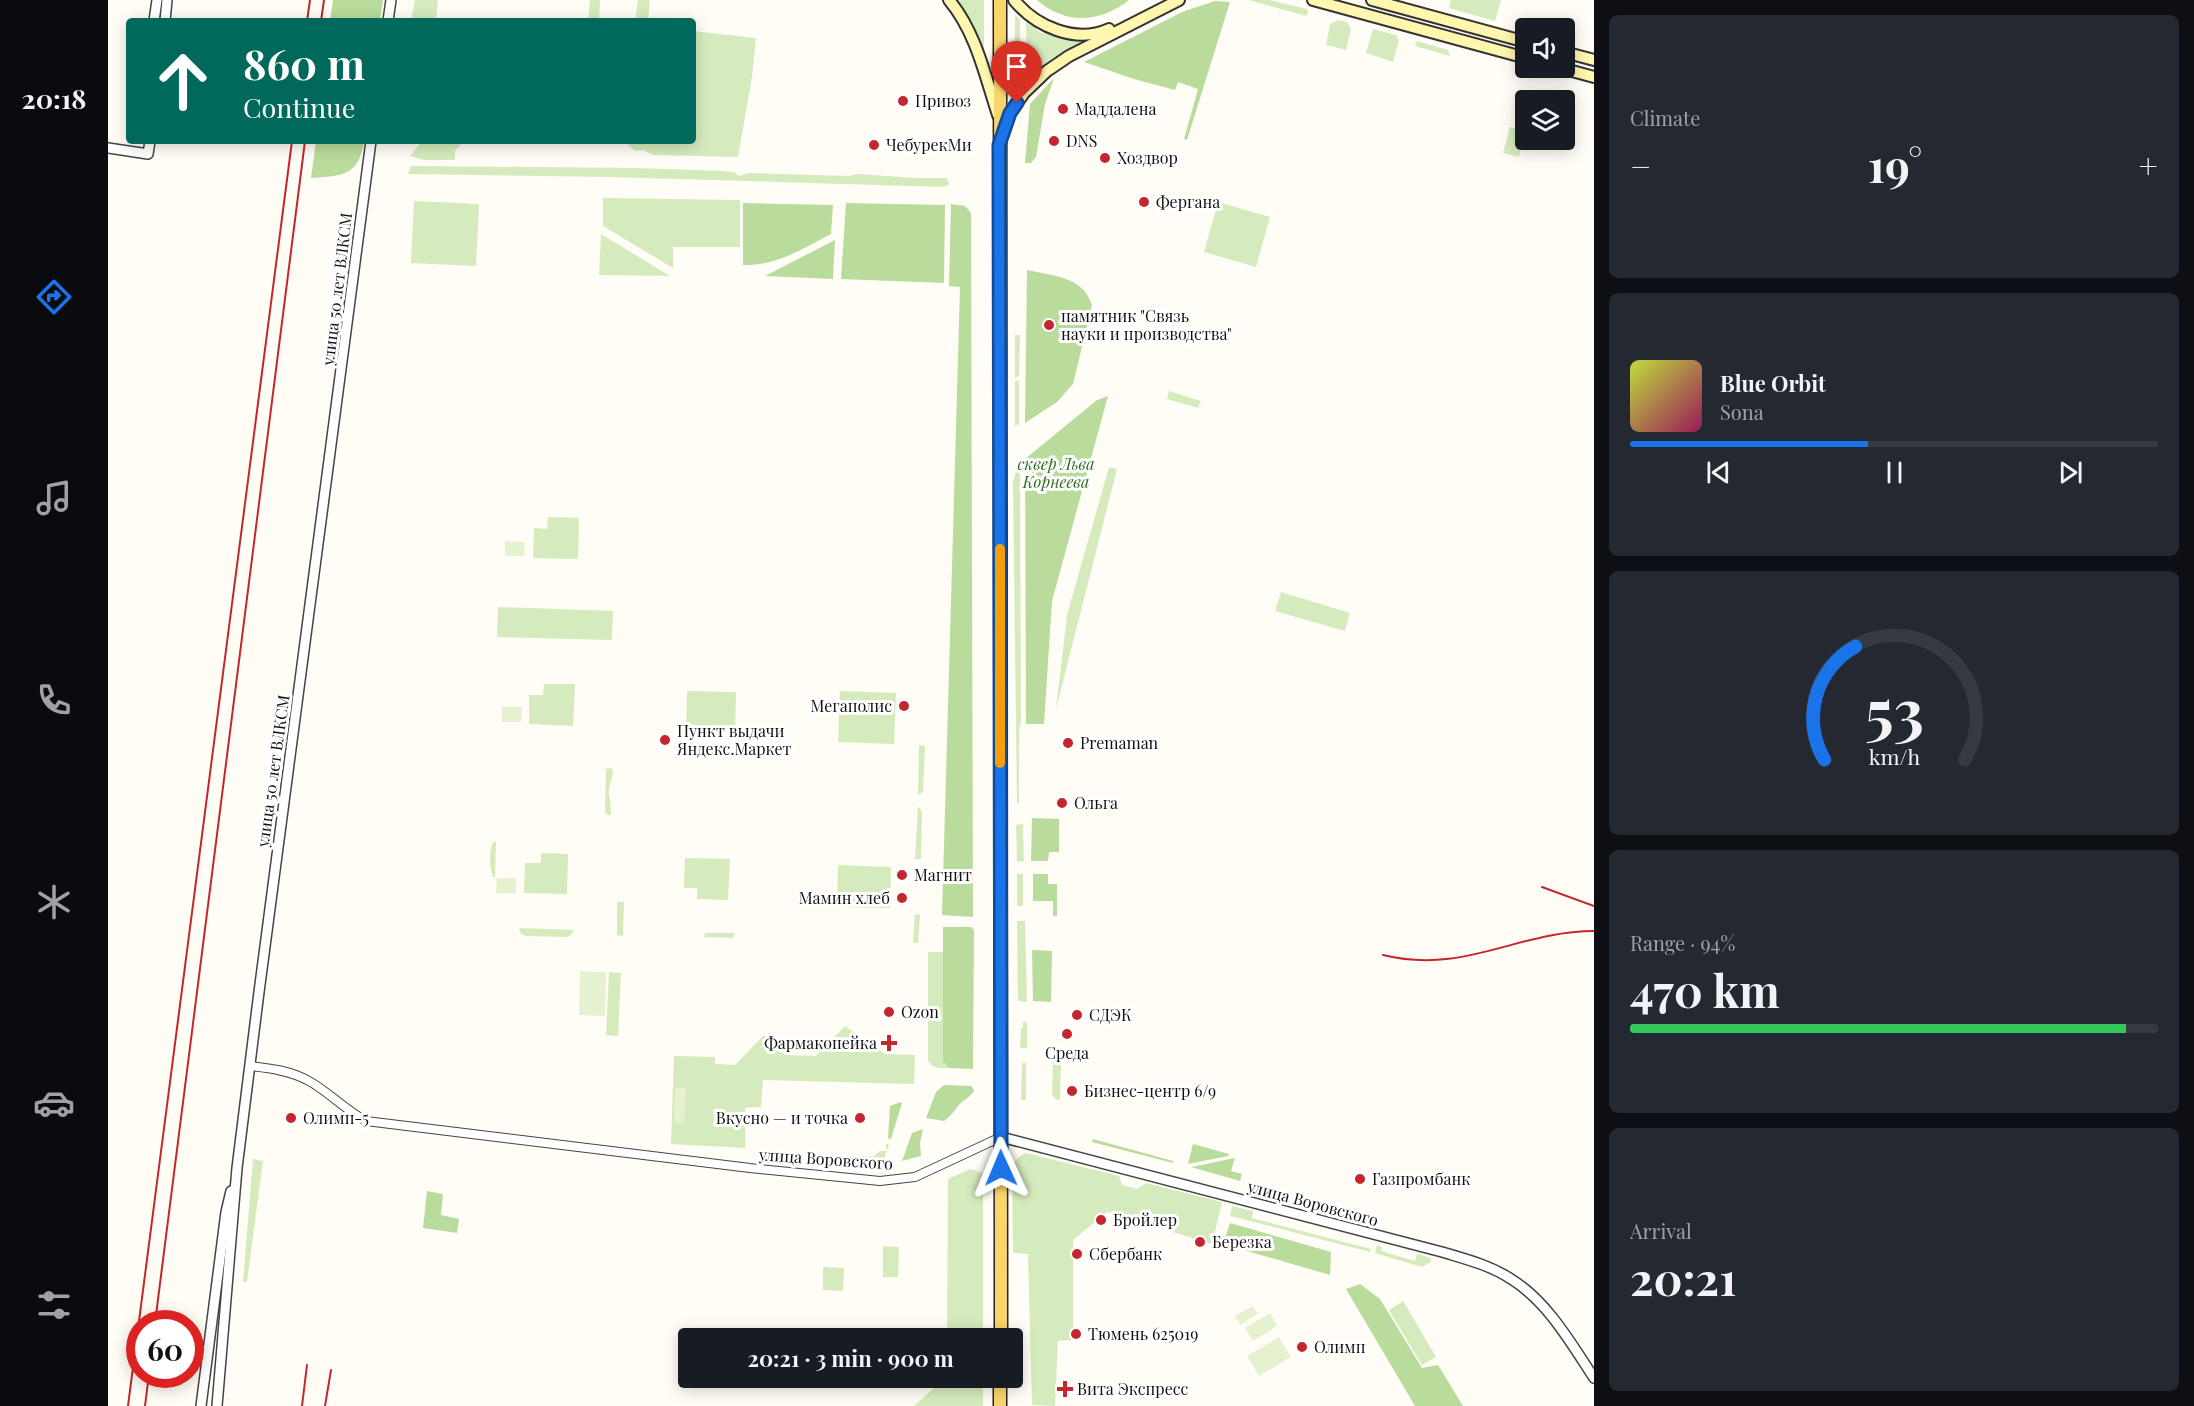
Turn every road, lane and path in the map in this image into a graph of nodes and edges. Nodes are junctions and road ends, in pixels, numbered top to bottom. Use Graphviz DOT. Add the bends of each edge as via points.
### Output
graph roads {
  1 [pos="157,0"];
  2 [pos="167,0"];
  3 [pos="391,0"];
  4 [pos="949,0"];
  5 [pos="1000,0"];
  6 [pos="1014,0"];
  7 [pos="1162,0"];
  8 [pos="1179,0"];
  9 [pos="1313,0"];
  10 [pos="1372,0"];
  11 [pos="154,18"];
  12 [pos="165,18"];
  13 [pos="388,18"];
  14 [pos="1515,39"];
  15 [pos="1515,55"];
  16 [pos="1575,55"];
  17 [pos="1594,60"];
  18 [pos="1575,72"];
  19 [pos="1594,77"];
  20 [pos="999,117"];
  21 [pos="137,144"];
  22 [pos="150,144"];
  23 [pos="371,144"];
  24 [pos="999,145"];
  25 [pos="108,148"];
  26 [pos="136,152"];
  27 [pos="250,1066"];
  28 [pos="1001,1137"];
  29 [pos="237,1168"];
  30 [pos="1001,1328"];
  31 [pos="1594,1358"];
  32 [pos="1586,1365"];
  33 [pos="1594,1378"];
  34 [pos="1000,1388"];
  35 [pos="201,1406"];
  36 [pos="217,1406"];
  37 [pos="1000,1406"];
  1 -- 11 [label="street"];
  2 -- 12 [label="street"];
  3 -- 13 [label="street"];
  4 -- 20 [label="main road" via="976,48"];
  5 -- 20 [label="main road"];
  6 -- 7 [label="main road" via="1039,23 1059,31 1086,34 1102,33"];
  8 -- 24 [label="main road" via="1047,71 1010,113"];
  9 -- 15 [label="main road"];
  10 -- 14 [label="main road"];
  16 -- 17 [label="main road"];
  18 -- 19 [label="main road"];
  20 -- 24 [label="main road"];
  21 -- 26 [label="street"];
  22 -- 26 [label="street" via="148,154"];
  23 -- 27 [label="street, улица 50 лет ВЛКСМ"];
  24 -- 28 [label="main road"];
  25 -- 26 [label="street"];
  27 -- 28 [label="street, улица Воровского" via="307,1080 366,1121 880,1181 915,1177"];
  27 -- 29 [label="street, улица 50 лет ВЛКСМ"];
  28 -- 30 [label="main road"];
  28 -- 32 [label="street, улица Воровского" via="1492,1268 1532,1294"];
  29 -- 35 [label="street" via="226,1212"];
  29 -- 36 [label="street, улица 50 лет ВЛКСМ"];
  31 -- 32 [label="street"];
  32 -- 33 [label="street, улица Воровского"];
  34 -- 37 [label="main road"];
}
